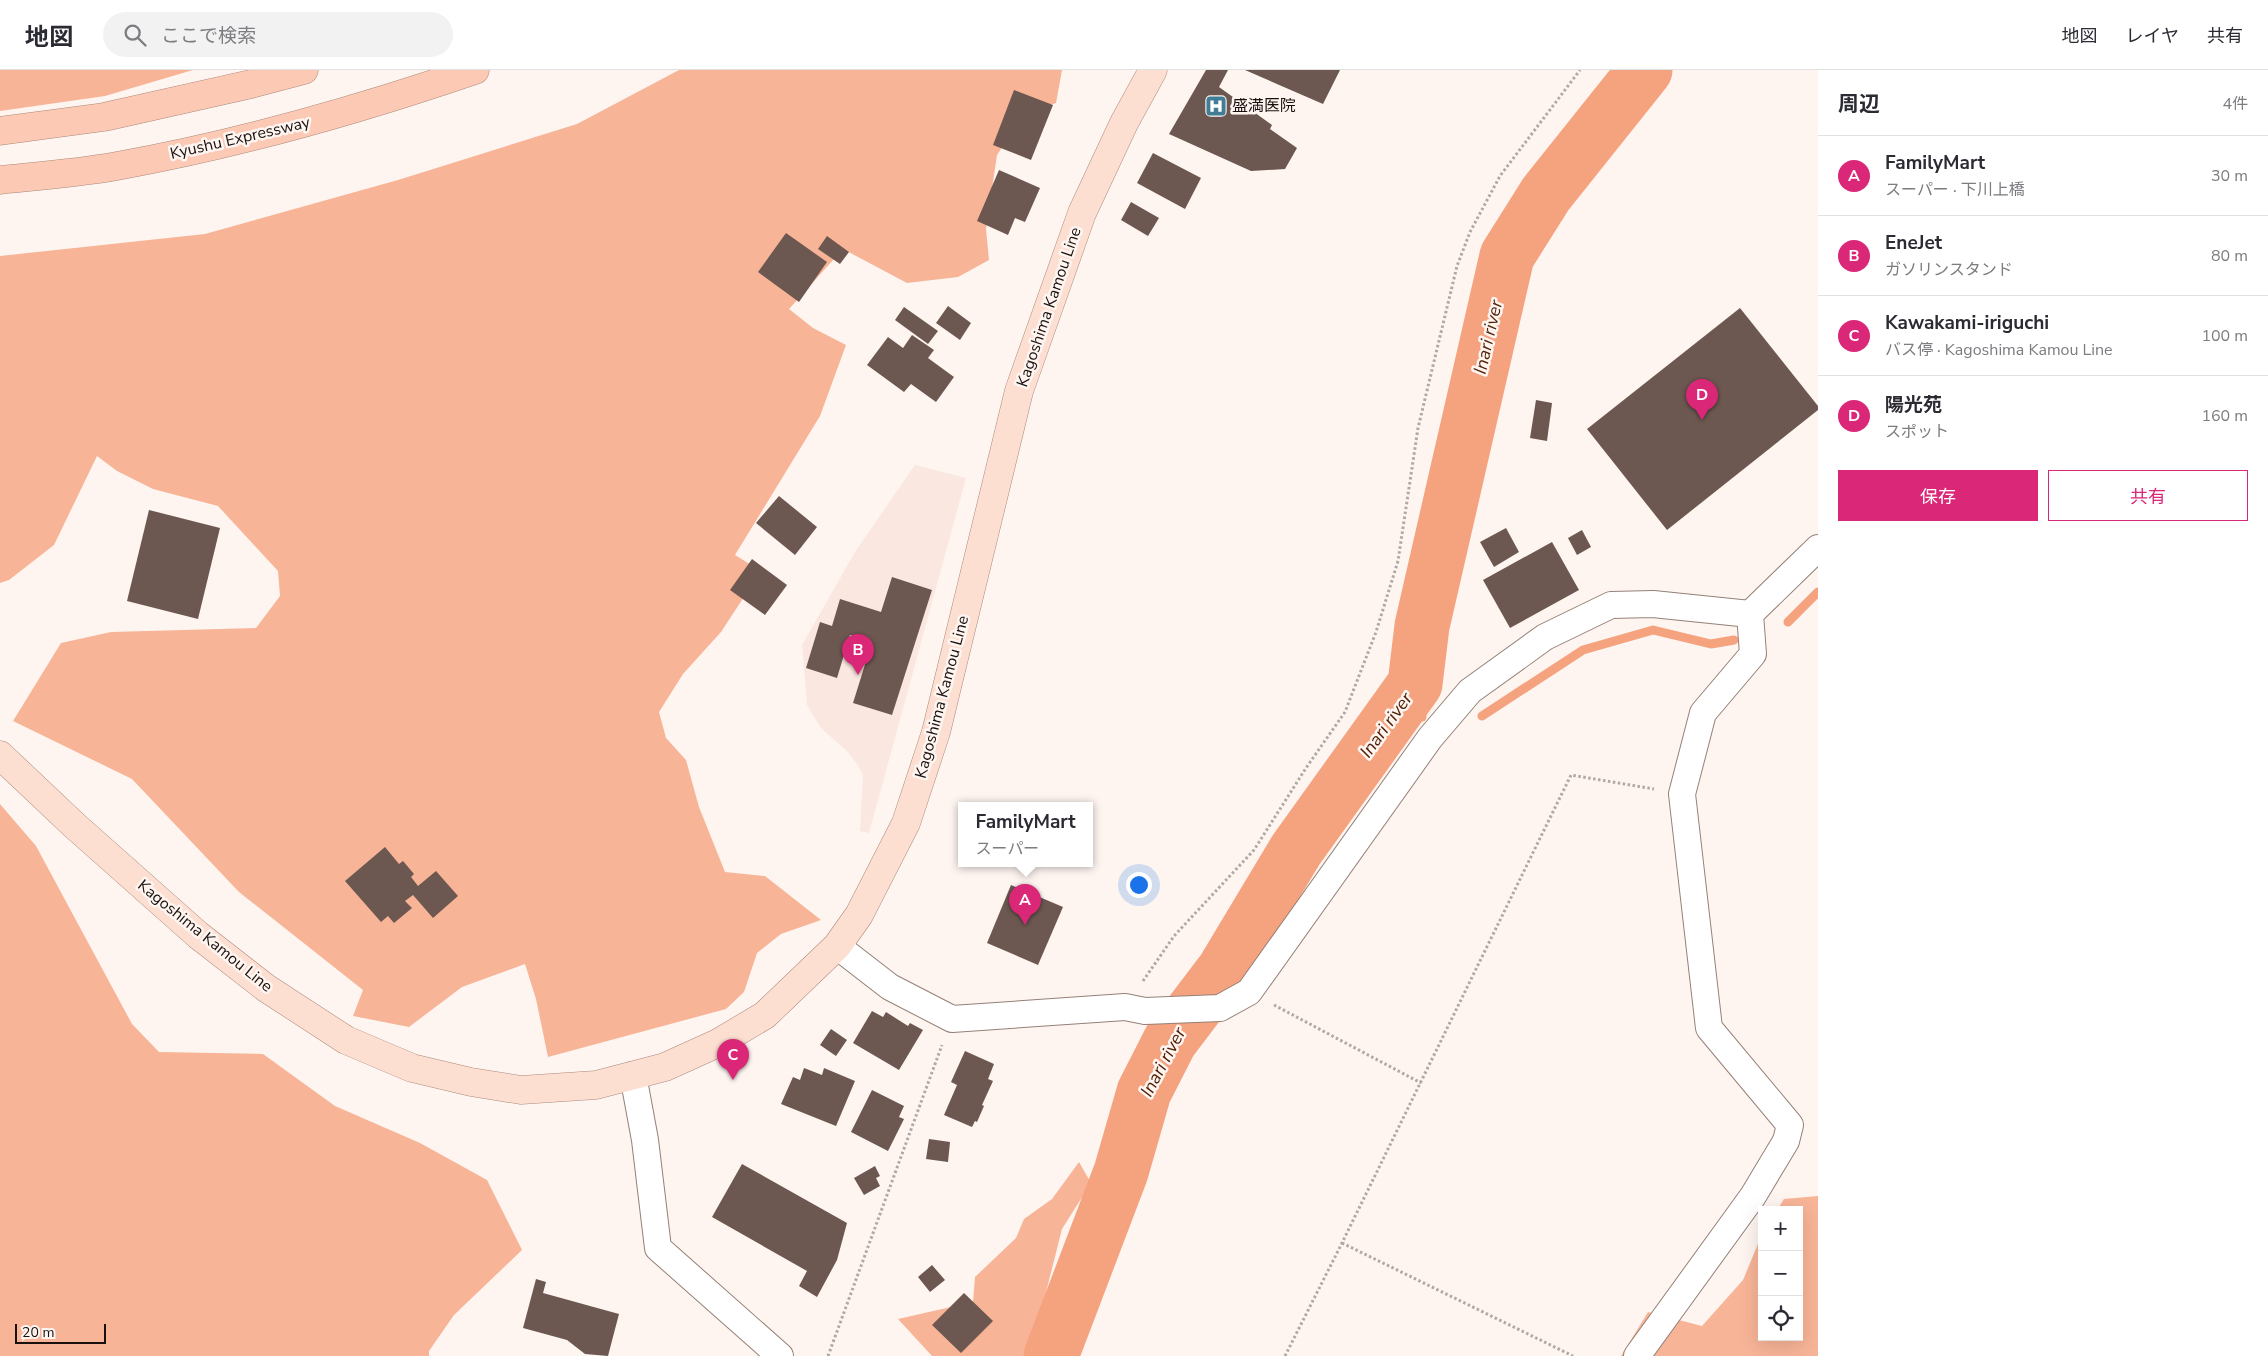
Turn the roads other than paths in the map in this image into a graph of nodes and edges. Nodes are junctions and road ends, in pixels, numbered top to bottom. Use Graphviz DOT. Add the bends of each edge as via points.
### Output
graph roads {
  1 [pos="304,70"];
  2 [pos="475,70"];
  3 [pos="1153,70"];
  4 [pos="0,131"];
  5 [pos="0,180"];
  6 [pos="1818,548"];
  7 [pos="1750,614"];
  8 [pos="0,754"];
  9 [pos="837,946"];
  10 [pos="633,1075"];
  11 [pos="780,1356"];
  12 [pos="1637,1356"];
  1 -- 4 [label="highway" via="104,117"];
  2 -- 5 [label="highway, Kyushu Expressway" via="378,103 265,134 116,167"];
  3 -- 9 [label="main road, Kagoshima Kamou Line" via="1082,213 1019,392 936,732 906,823 859,916"];
  6 -- 7 [label="street"];
  7 -- 9 [label="street" via="1653,604 1610,605 1545,637 1470,691 1430,738 1249,992 1220,1008 952,1019 890,987"];
  7 -- 12 [label="street" via="1753,654 1703,713 1682,794 1709,1028 1790,1125 1786,1141 1753,1196"];
  8 -- 10 [label="main road, Kagoshima Kamou Line" via="198,935 266,988 346,1040 412,1068 521,1090 596,1085"];
  9 -- 10 [label="main road, Kagoshima Kamou Line" via="765,1015 710,1047 665,1067"];
  10 -- 11 [label="street" via="658,1248"];
}
